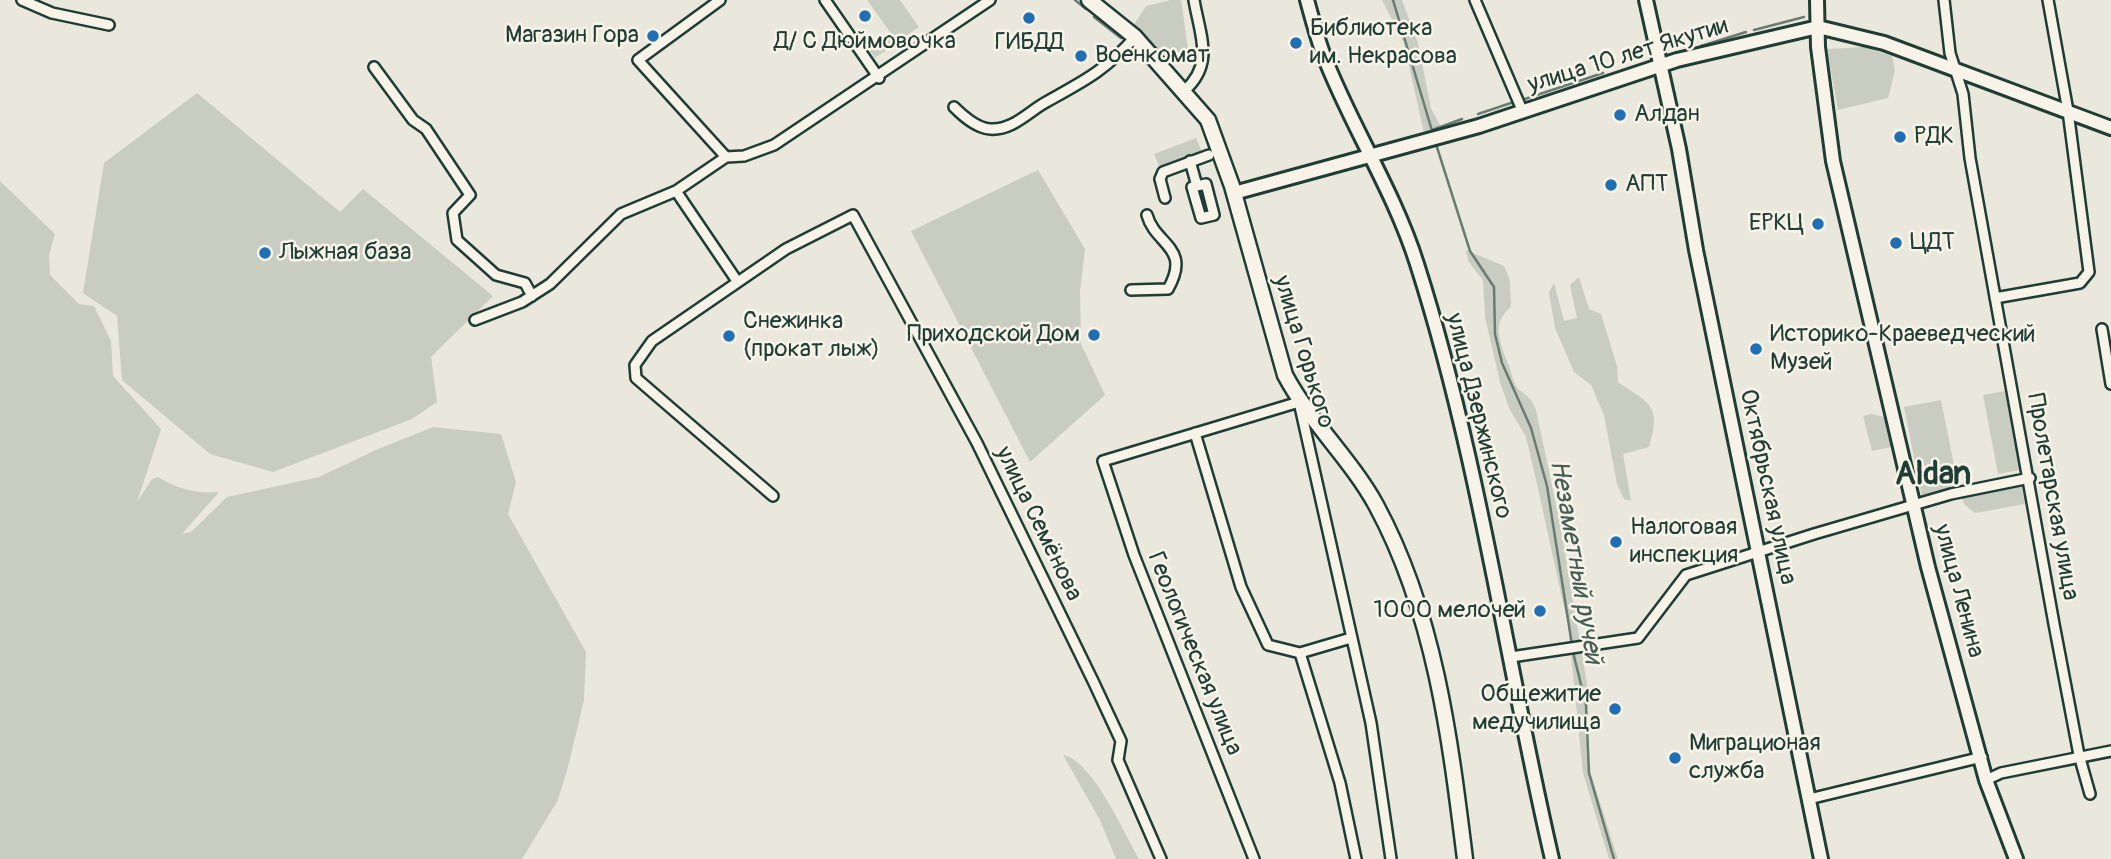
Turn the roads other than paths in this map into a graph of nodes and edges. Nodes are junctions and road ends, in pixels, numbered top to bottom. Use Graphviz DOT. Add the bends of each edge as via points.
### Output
graph roads {
  1 [pos="22,0"];
  2 [pos="720,0"];
  3 [pos="825,0"];
  4 [pos="990,0"];
  5 [pos="1089,0"];
  6 [pos="1194,0"];
  7 [pos="1307,0"];
  8 [pos="1475,0"];
  9 [pos="1646,0"];
  10 [pos="1816,0"];
  11 [pos="1944,0"];
  12 [pos="2048,0"];
  13 [pos="109,25"];
  14 [pos="1818,27"];
  15 [pos="1135,37"];
  16 [pos="1661,64"];
  17 [pos="374,67"];
  18 [pos="1956,71"];
  19 [pos="879,78"];
  20 [pos="1184,91"];
  21 [pos="954,107"];
  22 [pos="1522,110"];
  23 [pos="2068,111"];
  24 [pos="2111,128"];
  25 [pos="1209,155"];
  26 [pos="1371,155"];
  27 [pos="726,157"];
  28 [pos="1190,161"];
  29 [pos="1198,186"];
  30 [pos="676,191"];
  31 [pos="1234,193"];
  32 [pos="1165,198"];
  33 [pos="1147,215"];
  34 [pos="737,281"];
  35 [pos="1131,289"];
  36 [pos="532,296"];
  37 [pos="1995,298"];
  38 [pos="475,320"];
  39 [pos="2102,329"];
  40 [pos="2111,384"];
  41 [pos="1299,402"];
  42 [pos="1195,433"];
  43 [pos="2030,478"];
  44 [pos="773,496"];
  45 [pos="1914,505"];
  46 [pos="1760,553"];
  47 [pos="1350,638"];
  48 [pos="1300,653"];
  49 [pos="1511,657"];
  50 [pos="2111,751"];
  51 [pos="2079,755"];
  52 [pos="1982,757"];
  53 [pos="1986,780"];
  54 [pos="2090,794"];
  55 [pos="1809,799"];
  56 [pos="1160,859"];
  57 [pos="1254,859"];
  58 [pos="1356,859"];
  59 [pos="1391,859"];
  60 [pos="1465,859"];
  61 [pos="1552,859"];
  62 [pos="1821,859"];
  63 [pos="2016,859"];
  1 -- 13 [label="street"];
  2 -- 27 [label="street" via="638,60"];
  3 -- 19 [label="street"];
  4 -- 19 [label="street"];
  5 -- 15 [label="main road, улица Горького"];
  6 -- 20 [label="street" via="1203,55 1198,78"];
  7 -- 26 [label="street, улица Дзержинского" via="1324,57"];
  8 -- 22 [label="street"];
  9 -- 16 [label="street, Октябрьская улица"];
  10 -- 14 [label="street, улица Ленина"];
  11 -- 18 [label="street, Пролетарская улица"];
  12 -- 23 [label="street"];
  14 -- 16 [label="street, улица 10 лет Якутии"];
  14 -- 18 [label="street, улица 10 лет Якутии" via="1884,43"];
  14 -- 45 [label="street, улица Ленина" via="1833,161"];
  15 -- 20 [label="main road, улица Горького"];
  15 -- 21 [label="street" via="1078,87 1013,124 991,130 965,118"];
  16 -- 22 [label="street, улица 10 лет Якутии"];
  16 -- 46 [label="street, Октябрьская улица"];
  17 -- 36 [label="street" via="413,120 426,129 470,195 453,212 457,240 496,275 525,283"];
  18 -- 23 [label="street, улица 10 лет Якутии"];
  18 -- 37 [label="street, Пролетарская улица"];
  19 -- 27 [label="street" via="774,145"];
  20 -- 31 [label="main road, улица Горького" via="1208,120"];
  22 -- 26 [label="street, улица 10 лет Якутии"];
  23 -- 24 [label="street, улица 10 лет Якутии"];
  23 -- 37 [label="street" via="2089,272 2080,283"];
  25 -- 28 [label="street"];
  26 -- 31 [label="street, улица 10 лет Якутии"];
  26 -- 49 [label="street, улица Дзержинского" via="1432,310"];
  27 -- 30 [label="street"];
  28 -- 29 [label="street"];
  28 -- 32 [label="street" via="1163,172 1160,179"];
  30 -- 34 [label="street"];
  30 -- 36 [label="street" via="614,219"];
  31 -- 41 [label="main road, улица Горького" via="1285,375"];
  33 -- 35 [label="street" via="1151,227 1174,253 1173,279 1168,289"];
  34 -- 44 [label="street" via="652,341 635,365 636,378"];
  34 -- 56 [label="street, улица Семёнова" via="786,249 853,215 977,443 1094,682 1121,741 1118,760"];
  36 -- 38 [label="street"];
  37 -- 43 [label="street, Пролетарская улица"];
  39 -- 40 [label="street"];
  41 -- 42 [label="street"];
  41 -- 47 [label="street, улица Горького" via="1336,555"];
  41 -- 60 [label="main road" via="1356,472 1401,562 1439,683"];
  42 -- 48 [label="street" via="1241,587 1268,645"];
  42 -- 57 [label="street, Геологическая улица" via="1103,461 1134,555"];
  43 -- 45 [label="street"];
  43 -- 51 [label="street, Пролетарская улица"];
  45 -- 46 [label="street"];
  45 -- 52 [label="street, улица Ленина"];
  46 -- 49 [label="street" via="1686,575 1638,638"];
  46 -- 55 [label="street, Октябрьская улица"];
  47 -- 48 [label="street"];
  47 -- 59 [label="street, улица Горького" via="1371,723"];
  48 -- 58 [label="street" via="1340,783"];
  49 -- 61 [label="street, улица Дзержинского"];
  50 -- 51 [label="street"];
  51 -- 53 [label="street" via="2001,772"];
  51 -- 54 [label="street, Пролетарская улица"];
  52 -- 53 [label="street, улица Ленина"];
  52 -- 55 [label="street"];
  53 -- 63 [label="street, улица Ленина"];
  55 -- 62 [label="street, Октябрьская улица"];
}
